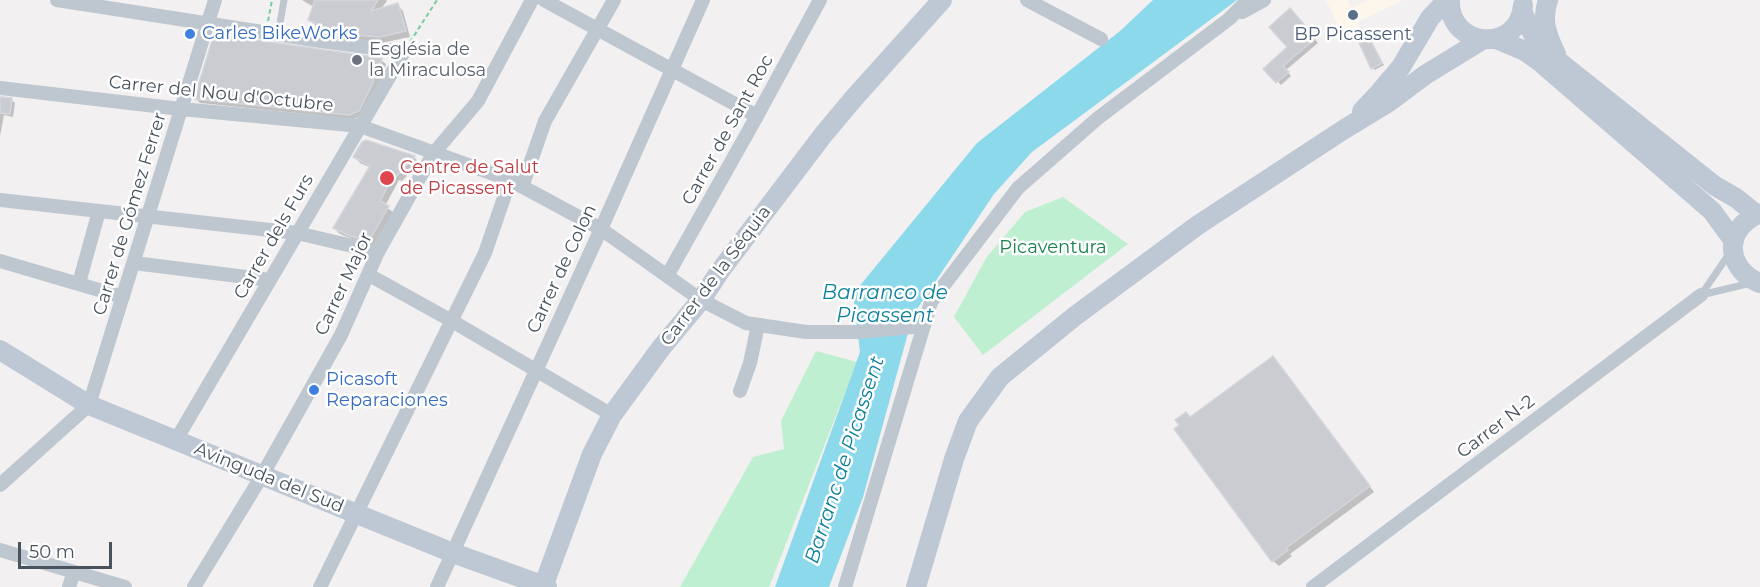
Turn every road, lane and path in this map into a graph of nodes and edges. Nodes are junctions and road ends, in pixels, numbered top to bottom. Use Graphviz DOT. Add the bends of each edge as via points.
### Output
graph roads {
  1 [pos="57,0"];
  2 [pos="215,0"];
  3 [pos="272,0"];
  4 [pos="284,0"];
  5 [pos="437,0"];
  6 [pos="532,0"];
  7 [pos="544,0"];
  8 [pos="614,0"];
  9 [pos="703,0"];
  10 [pos="820,0"];
  11 [pos="942,0"];
  12 [pos="1027,0"];
  13 [pos="1248,0"];
  14 [pos="1264,0"];
  15 [pos="1448,0"];
  16 [pos="1548,0"];
  17 [pos="1524,3"];
  18 [pos="1432,9"];
  19 [pos="1229,19"];
  20 [pos="208,24"];
  21 [pos="598,29"];
  22 [pos="272,34"];
  23 [pos="1101,39"];
  24 [pos="1489,39"];
  25 [pos="404,52"];
  26 [pos="1562,64"];
  27 [pos="672,69"];
  28 [pos="0,88"];
  29 [pos="181,109"];
  30 [pos="757,116"];
  31 [pos="360,126"];
  32 [pos="1343,130"];
  33 [pos="434,154"];
  34 [pos="516,184"];
  35 [pos="0,200"];
  36 [pos="99,211"];
  37 [pos="1758,215"];
  38 [pos="148,216"];
  39 [pos="601,229"];
  40 [pos="297,233"];
  41 [pos="1733,245"];
  42 [pos="378,252"];
  43 [pos="0,261"];
  44 [pos="134,263"];
  45 [pos="369,275"];
  46 [pos="668,276"];
  47 [pos="270,280"];
  48 [pos="1758,282"];
  49 [pos="79,284"];
  50 [pos="1701,295"];
  51 [pos="123,297"];
  52 [pos="701,300"];
  53 [pos="452,321"];
  54 [pos="758,325"];
  55 [pos="923,326"];
  56 [pos="0,350"];
  57 [pos="535,370"];
  58 [pos="740,391"];
  59 [pos="89,405"];
  60 [pos="612,415"];
  61 [pos="176,440"];
  62 [pos="263,474"];
  63 [pos="0,485"];
  64 [pos="357,513"];
  65 [pos="0,550"];
  66 [pos="453,553"];
  67 [pos="74,572"];
  68 [pos="545,586"];
  69 [pos="69,587"];
  70 [pos="125,587"];
  71 [pos="194,587"];
  72 [pos="320,587"];
  73 [pos="437,587"];
  74 [pos="845,587"];
  75 [pos="916,587"];
  76 [pos="1313,587"];
  1 -- 20 [label="street"];
  2 -- 20 [label="street, Carrer de Gómez Ferrer"];
  3 -- 22 [label="path"];
  4 -- 22 [label="lane"];
  5 -- 25 [label="path"];
  6 -- 33 [label="street, Carrer Major" via="478,101"];
  7 -- 21 [label="street"];
  8 -- 21 [label="street"];
  9 -- 27 [label="street, Carrer de Colon"];
  10 -- 30 [label="street, Carrer de Sant Roc"];
  11 -- 52 [label="street, Carrer de la Séquia" via="823,135"];
  12 -- 23 [label="street"];
  13 -- 19 [label="street"];
  14 -- 19 [label="street"];
  15 -- 18 [label="street"];
  15 -- 24 [label="street" via="1452,16 1464,32"];
  16 -- 26 [label="street" via="1544,22"];
  17 -- 24 [label="street" via="1513,30"];
  17 -- 26 [label="street" via="1539,46"];
  18 -- 32 [label="street" via="1401,67"];
  19 -- 55 [label="street" via="1098,118 1018,188 931,302"];
  20 -- 22 [label="street"];
  20 -- 29 [label="street, Carrer de Gómez Ferrer"];
  21 -- 27 [label="street"];
  21 -- 34 [label="street" via="545,121"];
  22 -- 25 [label="street"];
  24 -- 32 [label="street" via="1425,75"];
  24 -- 41 [label="street" via="1525,51 1539,61 1712,211"];
  25 -- 31 [label="street, Carrer dels Furs"];
  26 -- 37 [label="street" via="1715,186"];
  27 -- 30 [label="street"];
  27 -- 39 [label="street, Carrer de Colon"];
  28 -- 29 [label="street, Carrer del Nou d'Octubre"];
  29 -- 31 [label="street, Carrer del Nou d'Octubre"];
  29 -- 38 [label="street, Carrer de Gómez Ferrer"];
  30 -- 46 [label="street, Carrer de Sant Roc"];
  31 -- 33 [label="street, Carrer del Nou d'Octubre"];
  31 -- 40 [label="street, Carrer dels Furs"];
  32 -- 75 [label="street" via="1198,225 1000,377 968,421"];
  33 -- 34 [label="street, Carrer del Nou d'Octubre"];
  33 -- 42 [label="street, Carrer Major"];
  34 -- 39 [label="street, Carrer del Nou d'Octubre"];
  34 -- 53 [label="street"];
  35 -- 36 [label="street"];
  36 -- 38 [label="street"];
  36 -- 49 [label="street"];
  37 -- 41 [label="street" via="1741,225"];
  38 -- 40 [label="street"];
  38 -- 44 [label="street, Carrer de Gómez Ferrer"];
  39 -- 46 [label="street, Carrer del Nou d'Octubre"];
  39 -- 57 [label="street, Carrer de Colon"];
  40 -- 42 [label="street"];
  40 -- 47 [label="street, Carrer dels Furs"];
  41 -- 48 [label="street" via="1736,263 1743,274"];
  41 -- 50 [label="lane"];
  42 -- 45 [label="street, Carrer Major"];
  43 -- 49 [label="street"];
  44 -- 47 [label="street"];
  44 -- 51 [label="street, Carrer de Gómez Ferrer"];
  45 -- 53 [label="street"];
  45 -- 62 [label="street, Carrer Major" via="341,335"];
  46 -- 52 [label="street, Carrer del Nou d'Octubre"];
  47 -- 61 [label="street, Carrer dels Furs"];
  48 -- 50 [label="lane"];
  49 -- 51 [label="street"];
  50 -- 76 [label="street, Carrer N-2"];
  51 -- 59 [label="street, Carrer de Gómez Ferrer"];
  52 -- 54 [label="street, Carrer del Nou d'Octubre"];
  52 -- 60 [label="street, Carrer de la Séquia"];
  53 -- 57 [label="street"];
  53 -- 64 [label="street"];
  54 -- 55 [label="street, Carrer del Nou d'Octubre" via="806,332"];
  54 -- 58 [label="street"];
  55 -- 74 [label="street"];
  56 -- 59 [label="street, Avinguda del Sud"];
  57 -- 60 [label="street"];
  57 -- 66 [label="street, Carrer de Colon"];
  59 -- 61 [label="street, Avinguda del Sud"];
  59 -- 63 [label="street"];
  60 -- 68 [label="street, Carrer de la Séquia" via="592,454"];
  61 -- 62 [label="street, Avinguda del Sud"];
  62 -- 64 [label="street, Avinguda del Sud"];
  62 -- 71 [label="street, Carrer Major"];
  64 -- 66 [label="street, Avinguda del Sud"];
  64 -- 72 [label="street"];
  65 -- 67 [label="street"];
  66 -- 68 [label="street, Avinguda del Sud"];
  66 -- 73 [label="street, Carrer de Colon"];
  67 -- 69 [label="street"];
  67 -- 70 [label="street"];
}
